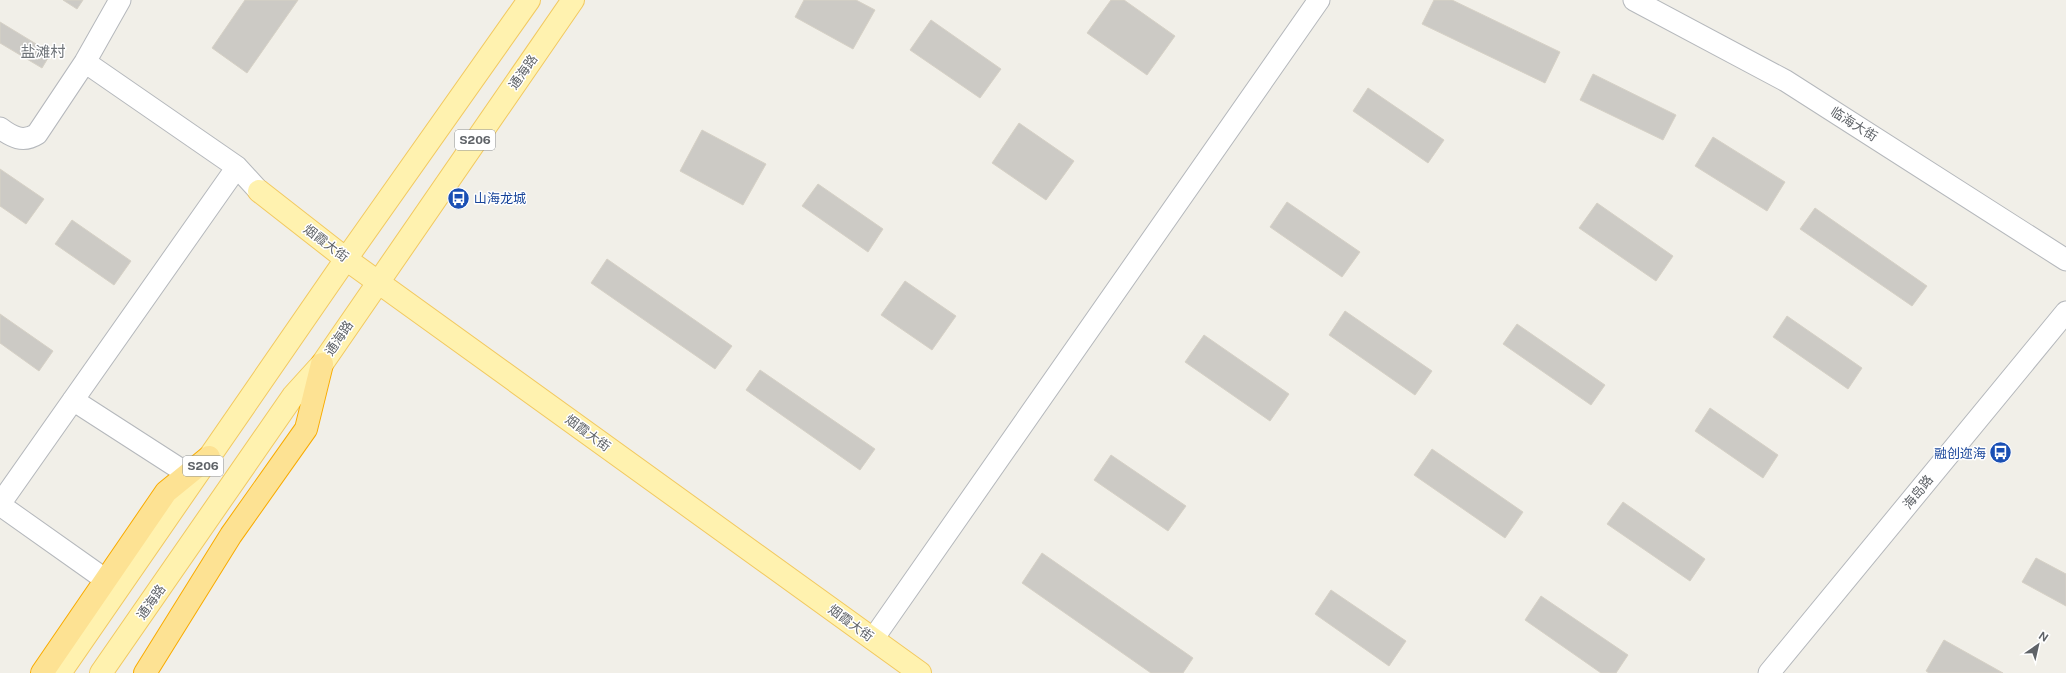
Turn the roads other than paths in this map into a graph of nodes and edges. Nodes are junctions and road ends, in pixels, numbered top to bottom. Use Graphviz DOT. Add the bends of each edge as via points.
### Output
graph roads {
  1 [pos="120,0"];
  2 [pos="529,0"];
  3 [pos="573,0"];
  4 [pos="1319,0"];
  5 [pos="1634,0"];
  6 [pos="84,62"];
  7 [pos="0,128"];
  8 [pos="238,166"];
  9 [pos="258,191"];
  10 [pos="346,259"];
  11 [pos="2066,260"];
  12 [pos="378,281"];
  13 [pos="2066,312"];
  14 [pos="322,364"];
  15 [pos="73,400"];
  16 [pos="209,457"];
  17 [pos="191,476"];
  18 [pos="0,505"];
  19 [pos="106,580"];
  20 [pos="873,640"];
  21 [pos="42,673"];
  22 [pos="60,673"];
  23 [pos="101,673"];
  24 [pos="145,673"];
  25 [pos="920,673"];
  26 [pos="1769,673"];
  1 -- 6 [label="street"];
  2 -- 10 [label="main road, S206"];
  3 -- 12 [label="main road, 通海路 / S206"];
  4 -- 20 [label="street"];
  5 -- 11 [label="street, 临海大街" via="1786,81"];
  6 -- 7 [label="street" via="37,134 30,139 23,139 13,137"];
  6 -- 8 [label="street"];
  8 -- 9 [label="street"];
  8 -- 15 [label="street"];
  9 -- 10 [label="main road, 烟霞大街"];
  10 -- 12 [label="main road, 烟霞大街"];
  10 -- 16 [label="main road, S206"];
  12 -- 14 [label="main road, 通海路 / S206"];
  12 -- 20 [label="main road, 烟霞大街"];
  13 -- 26 [label="street, 海岛路"];
  14 -- 23 [label="main road, 通海路 / S206" via="293,396"];
  14 -- 24 [label="highway" via="306,429 232,535"];
  15 -- 17 [label="street"];
  15 -- 18 [label="street"];
  16 -- 17 [label="highway"];
  17 -- 19 [label="highway" via="166,492"];
  17 -- 22 [label="main road, S206"];
  18 -- 19 [label="street"];
  19 -- 21 [label="highway"];
  20 -- 25 [label="main road, 烟霞大街"];
}
